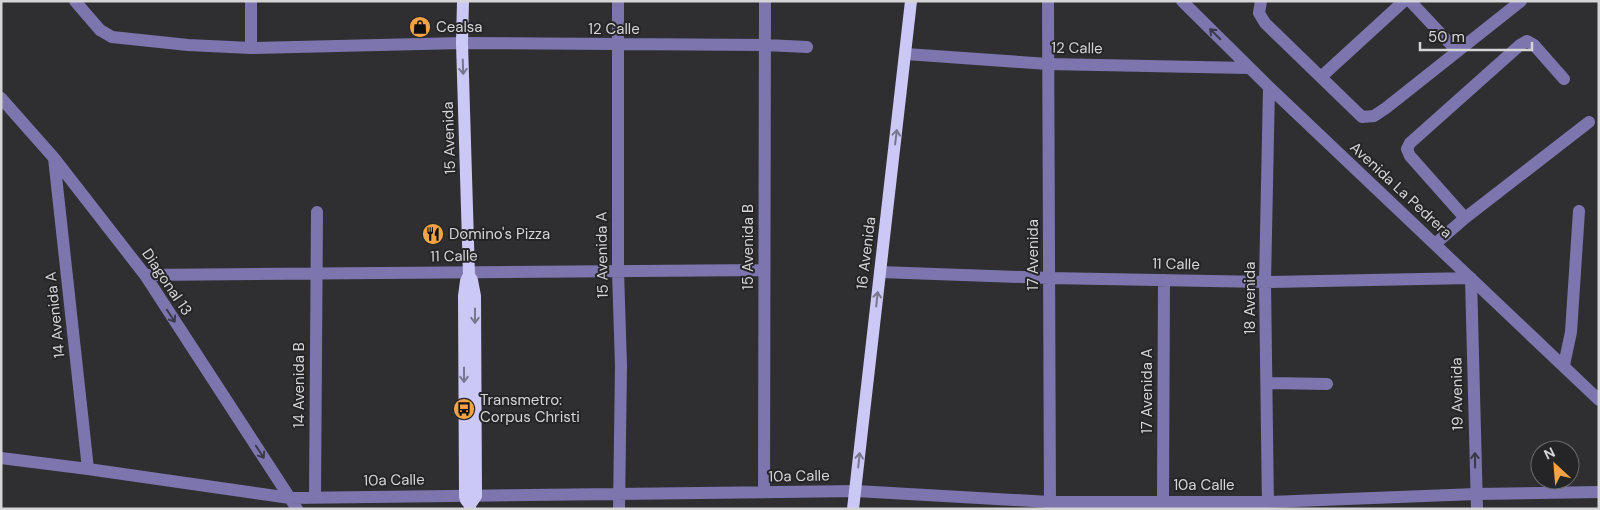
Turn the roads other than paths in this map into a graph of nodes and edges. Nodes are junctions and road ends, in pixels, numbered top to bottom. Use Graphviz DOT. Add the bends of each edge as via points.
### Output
graph roads {
  1 [pos="75,1"];
  2 [pos="251,1"];
  3 [pos="463,1"];
  4 [pos="618,1"];
  5 [pos="765,1"];
  6 [pos="911,1"];
  7 [pos="1048,1"];
  8 [pos="1182,1"];
  9 [pos="1260,1"];
  10 [pos="1404,1"];
  11 [pos="1410,1"];
  12 [pos="1521,1"];
  13 [pos="462,43"];
  14 [pos="618,45"];
  15 [pos="765,45"];
  16 [pos="807,47"];
  17 [pos="251,48"];
  18 [pos="1457,51"];
  19 [pos="906,54"];
  20 [pos="1048,64"];
  21 [pos="1248,68"];
  22 [pos="1320,77"];
  23 [pos="1564,79"];
  24 [pos="1269,88"];
  25 [pos="1,98"];
  26 [pos="1589,122"];
  27 [pos="54,158"];
  28 [pos="1579,211"];
  29 [pos="316,212"];
  30 [pos="1465,218"];
  31 [pos="1435,244"];
  32 [pos="764,270"];
  33 [pos="618,271"];
  34 [pos="880,272"];
  35 [pos="469,273"];
  36 [pos="316,274"];
  37 [pos="145,275"];
  38 [pos="1049,278"];
  39 [pos="1471,278"];
  40 [pos="1164,280"];
  41 [pos="1265,282"];
  42 [pos="1564,365"];
  43 [pos="1267,383"];
  44 [pos="1327,384"];
  45 [pos="1599,400"];
  46 [pos="1,458"];
  47 [pos="88,468"];
  48 [pos="856,491"];
  49 [pos="764,492"];
  50 [pos="1599,492"];
  51 [pos="619,494"];
  52 [pos="1476,494"];
  53 [pos="315,497"];
  54 [pos="290,498"];
  55 [pos="470,501"];
  56 [pos="1162,502"];
  57 [pos="1050,505"];
  58 [pos="1268,505"];
  59 [pos="297,509"];
  60 [pos="619,509"];
  61 [pos="853,509"];
  62 [pos="1477,509"];
  1 -- 17 [label="street, 12 Calle" via="100,30 112,37"];
  2 -- 17 [label="street"];
  3 -- 13 [label="main road, 15 Avenida"];
  4 -- 14 [label="street, 15 Avenida A"];
  5 -- 15 [label="street, 15 Avenida B"];
  6 -- 19 [label="main road, 16 Avenida"];
  7 -- 20 [label="street, 17 Avenida"];
  21 -- 8 [label="street, Avenida La Pedrera, one-way"];
  9 -- 22 [label="street" via="1259,13 1265,23"];
  10 -- 22 [label="street"];
  11 -- 18 [label="street"];
  12 -- 18 [label="street"];
  13 -- 14 [label="street, 12 Calle"];
  13 -- 17 [label="street, 12 Calle"];
  13 -- 35 [label="main road, 15 Avenida, one-way"];
  14 -- 15 [label="street, 12 Calle"];
  14 -- 33 [label="street, 15 Avenida A"];
  15 -- 16 [label="street, 12 Calle"];
  15 -- 32 [label="street, 15 Avenida B"];
  18 -- 22 [label="street" via="1374,116 1362,117"];
  19 -- 20 [label="street, 12 Calle"];
  34 -- 19 [label="main road, 16 Avenida, one-way"];
  20 -- 21 [label="street, 12 Calle"];
  20 -- 38 [label="street, 17 Avenida"];
  21 -- 24 [label="street, Avenida La Pedrera"];
  23 -- 30 [label="street" via="1528,41 1410,143 1407,149 1410,156"];
  24 -- 31 [label="street, Avenida La Pedrera"];
  24 -- 41 [label="street, 18 Avenida"];
  25 -- 27 [label="street, Diagonal 13"];
  26 -- 30 [label="street"];
  27 -- 37 [label="street, Diagonal 13"];
  27 -- 47 [label="street, 14 Avenida A"];
  28 -- 42 [label="street" via="1571,332"];
  29 -- 36 [label="street, 14 Avenida B"];
  30 -- 31 [label="street"];
  31 -- 39 [label="street, Avenida La Pedrera"];
  32 -- 33 [label="street, 11 Calle"];
  32 -- 49 [label="street, 15 Avenida B"];
  33 -- 35 [label="street, 11 Calle"];
  33 -- 51 [label="street, 15 Avenida A" via="621,366"];
  34 -- 38 [label="street, 11 Calle"];
  48 -- 34 [label="main road, 16 Avenida, one-way"];
  35 -- 36 [label="street, 11 Calle"];
  35 -- 55 [label="main road, 15 Avenida, one-way" via="475,296"];
  36 -- 37 [label="street, 11 Calle"];
  36 -- 53 [label="street, 14 Avenida B"];
  37 -- 54 [label="street, Diagonal 13, one-way"];
  38 -- 40 [label="street, 11 Calle"];
  38 -- 57 [label="street, 17 Avenida"];
  39 -- 41 [label="street, 11 Calle"];
  39 -- 42 [label="street, Avenida La Pedrera"];
  52 -- 39 [label="street, 19 Avenida, one-way"];
  40 -- 41 [label="street, 11 Calle"];
  40 -- 56 [label="street, 17 Avenida A"];
  41 -- 43 [label="street, 18 Avenida"];
  42 -- 45 [label="street, Avenida La Pedrera"];
  43 -- 44 [label="street"];
  43 -- 58 [label="street, 18 Avenida"];
  46 -- 47 [label="street, 10a Calle"];
  47 -- 54 [label="street, 10a Calle"];
  48 -- 49 [label="street, 10a Calle"];
  48 -- 57 [label="street, 10a Calle"];
  48 -- 61 [label="main road, 16 Avenida"];
  49 -- 51 [label="street, 10a Calle"];
  50 -- 52 [label="street, 10a Calle"];
  51 -- 55 [label="street, 10a Calle"];
  51 -- 60 [label="street, 15 Avenida A"];
  52 -- 58 [label="street, 10a Calle"];
  52 -- 62 [label="street, 19 Avenida"];
  53 -- 54 [label="street, 10a Calle"];
  53 -- 55 [label="street, 10a Calle"];
  54 -- 59 [label="street, Diagonal 13"];
  56 -- 57 [label="street, 10a Calle"];
  56 -- 58 [label="street, 10a Calle"];
}
